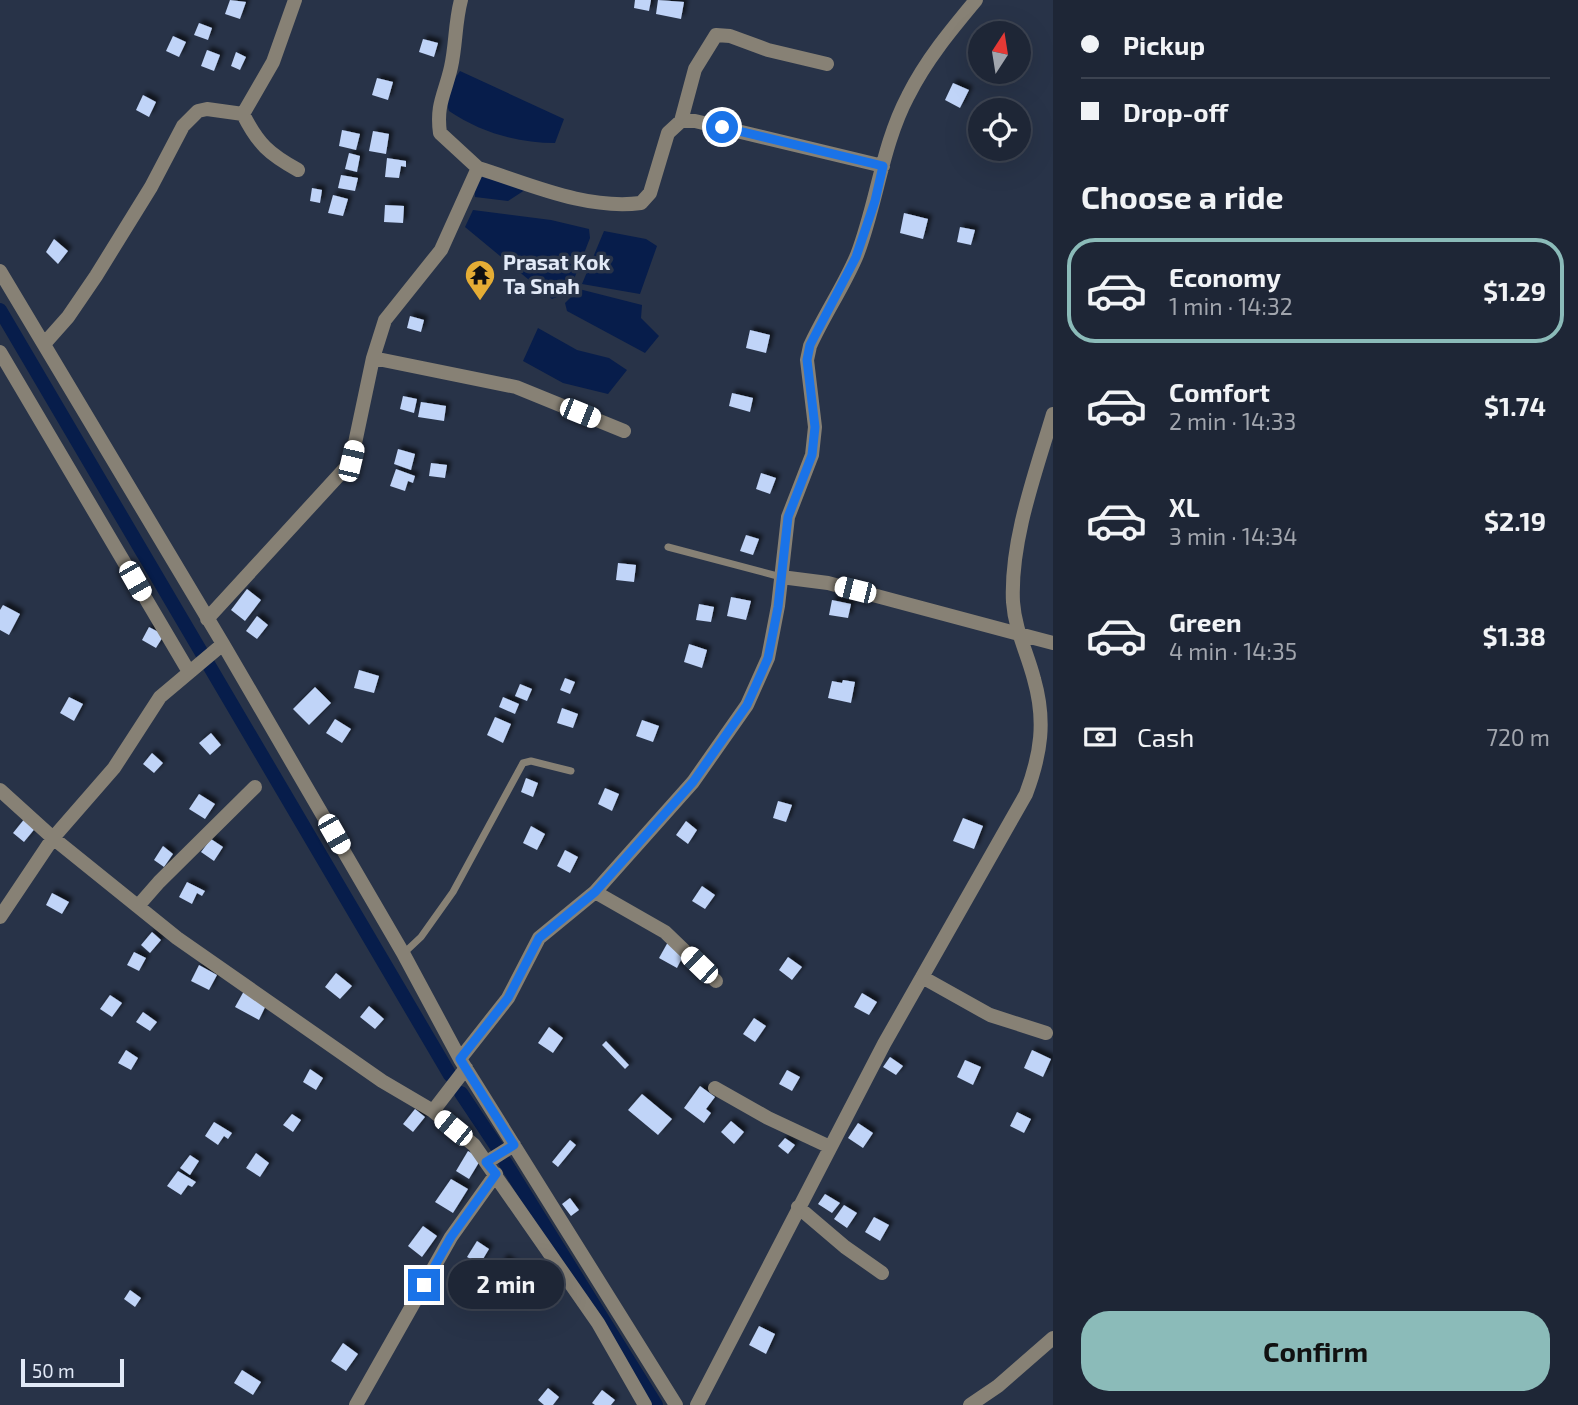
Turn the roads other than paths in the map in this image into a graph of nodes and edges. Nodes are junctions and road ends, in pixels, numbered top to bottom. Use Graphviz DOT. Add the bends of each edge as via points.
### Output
graph roads {
  1 [pos="295,0"];
  2 [pos="461,0"];
  3 [pos="976,0"];
  4 [pos="827,64"];
  5 [pos="243,114"];
  6 [pos="681,121"];
  7 [pos="883,166"];
  8 [pos="478,168"];
  9 [pos="298,170"];
  10 [pos="0,271"];
  11 [pos="44,344"];
  12 [pos="0,352"];
  13 [pos="373,358"];
  14 [pos="1053,414"];
  15 [pos="624,431"];
  16 [pos="668,547"];
  17 [pos="781,577"];
  18 [pos="207,619"];
  19 [pos="1017,632"];
  20 [pos="1053,643"];
  21 [pos="223,644"];
  22 [pos="189,672"];
  23 [pos="572,771"];
  24 [pos="255,787"];
  25 [pos="0,790"];
  26 [pos="53,838"];
  27 [pos="595,892"];
  28 [pos="138,906"];
  29 [pos="0,917"];
  30 [pos="403,953"];
  31 [pos="922,977"];
  32 [pos="716,981"];
  33 [pos="1046,1033"];
  34 [pos="463,1063"];
  35 [pos="715,1088"];
  36 [pos="433,1111"];
  37 [pos="514,1145"];
  38 [pos="830,1147"];
  39 [pos="486,1162"];
  40 [pos="496,1174"];
  41 [pos="798,1207"];
  42 [pos="882,1273"];
  43 [pos="1053,1338"];
  44 [pos="356,1405"];
  45 [pos="645,1405"];
  46 [pos="676,1405"];
  47 [pos="697,1405"];
  48 [pos="970,1405"];
  1 -- 5 [label="street" via="273,62"];
  2 -- 8 [label="street" via="452,66 438,108 440,133"];
  3 -- 7 [label="street" via="937,47 907,97"];
  4 -- 6 [label="street" via="716,35 695,69"];
  5 -- 9 [label="street" via="262,146"];
  5 -- 11 [label="street" via="198,111 183,126 96,276"];
  6 -- 7 [label="street"];
  6 -- 8 [label="street" via="668,133 650,193 641,203 624,205 554,194"];
  7 -- 17 [label="street" via="856,257 810,345 807,360 815,427 812,455 788,517"];
  8 -- 13 [label="street" via="441,250 385,320"];
  10 -- 11 [label="street"];
  11 -- 18 [label="street"];
  12 -- 22 [label="street"];
  13 -- 15 [label="street" via="516,387"];
  13 -- 18 [label="street" via="351,461"];
  14 -- 19 [label="street" via="1019,545 1013,601"];
  16 -- 17 [label="lane"];
  17 -- 19 [label="street" via="828,583"];
  17 -- 27 [label="street" via="768,658 747,705 693,782"];
  18 -- 21 [label="street"];
  19 -- 20 [label="street"];
  19 -- 31 [label="street" via="1035,680 1041,714 1036,766 1026,794"];
  21 -- 22 [label="street"];
  21 -- 30 [label="street"];
  22 -- 26 [label="street" via="160,697 114,768"];
  23 -- 30 [label="lane" via="523,762 453,892 421,937"];
  24 -- 28 [label="street"];
  25 -- 26 [label="street"];
  26 -- 28 [label="street"];
  26 -- 29 [label="street"];
  27 -- 32 [label="street" via="665,932"];
  27 -- 34 [label="street" via="539,938 508,998"];
  28 -- 36 [label="street" via="382,1081"];
  30 -- 34 [label="street"];
  31 -- 33 [label="street" via="990,1015"];
  31 -- 38 [label="street"];
  34 -- 36 [label="street"];
  34 -- 37 [label="street"];
  35 -- 38 [label="street"];
  36 -- 39 [label="street" via="474,1145"];
  37 -- 39 [label="street"];
  37 -- 46 [label="street"];
  38 -- 41 [label="street"];
  39 -- 40 [label="street"];
  40 -- 44 [label="street" via="451,1237"];
  40 -- 45 [label="street" via="598,1323"];
  41 -- 42 [label="street"];
  41 -- 47 [label="street"];
  43 -- 48 [label="street"];
}
